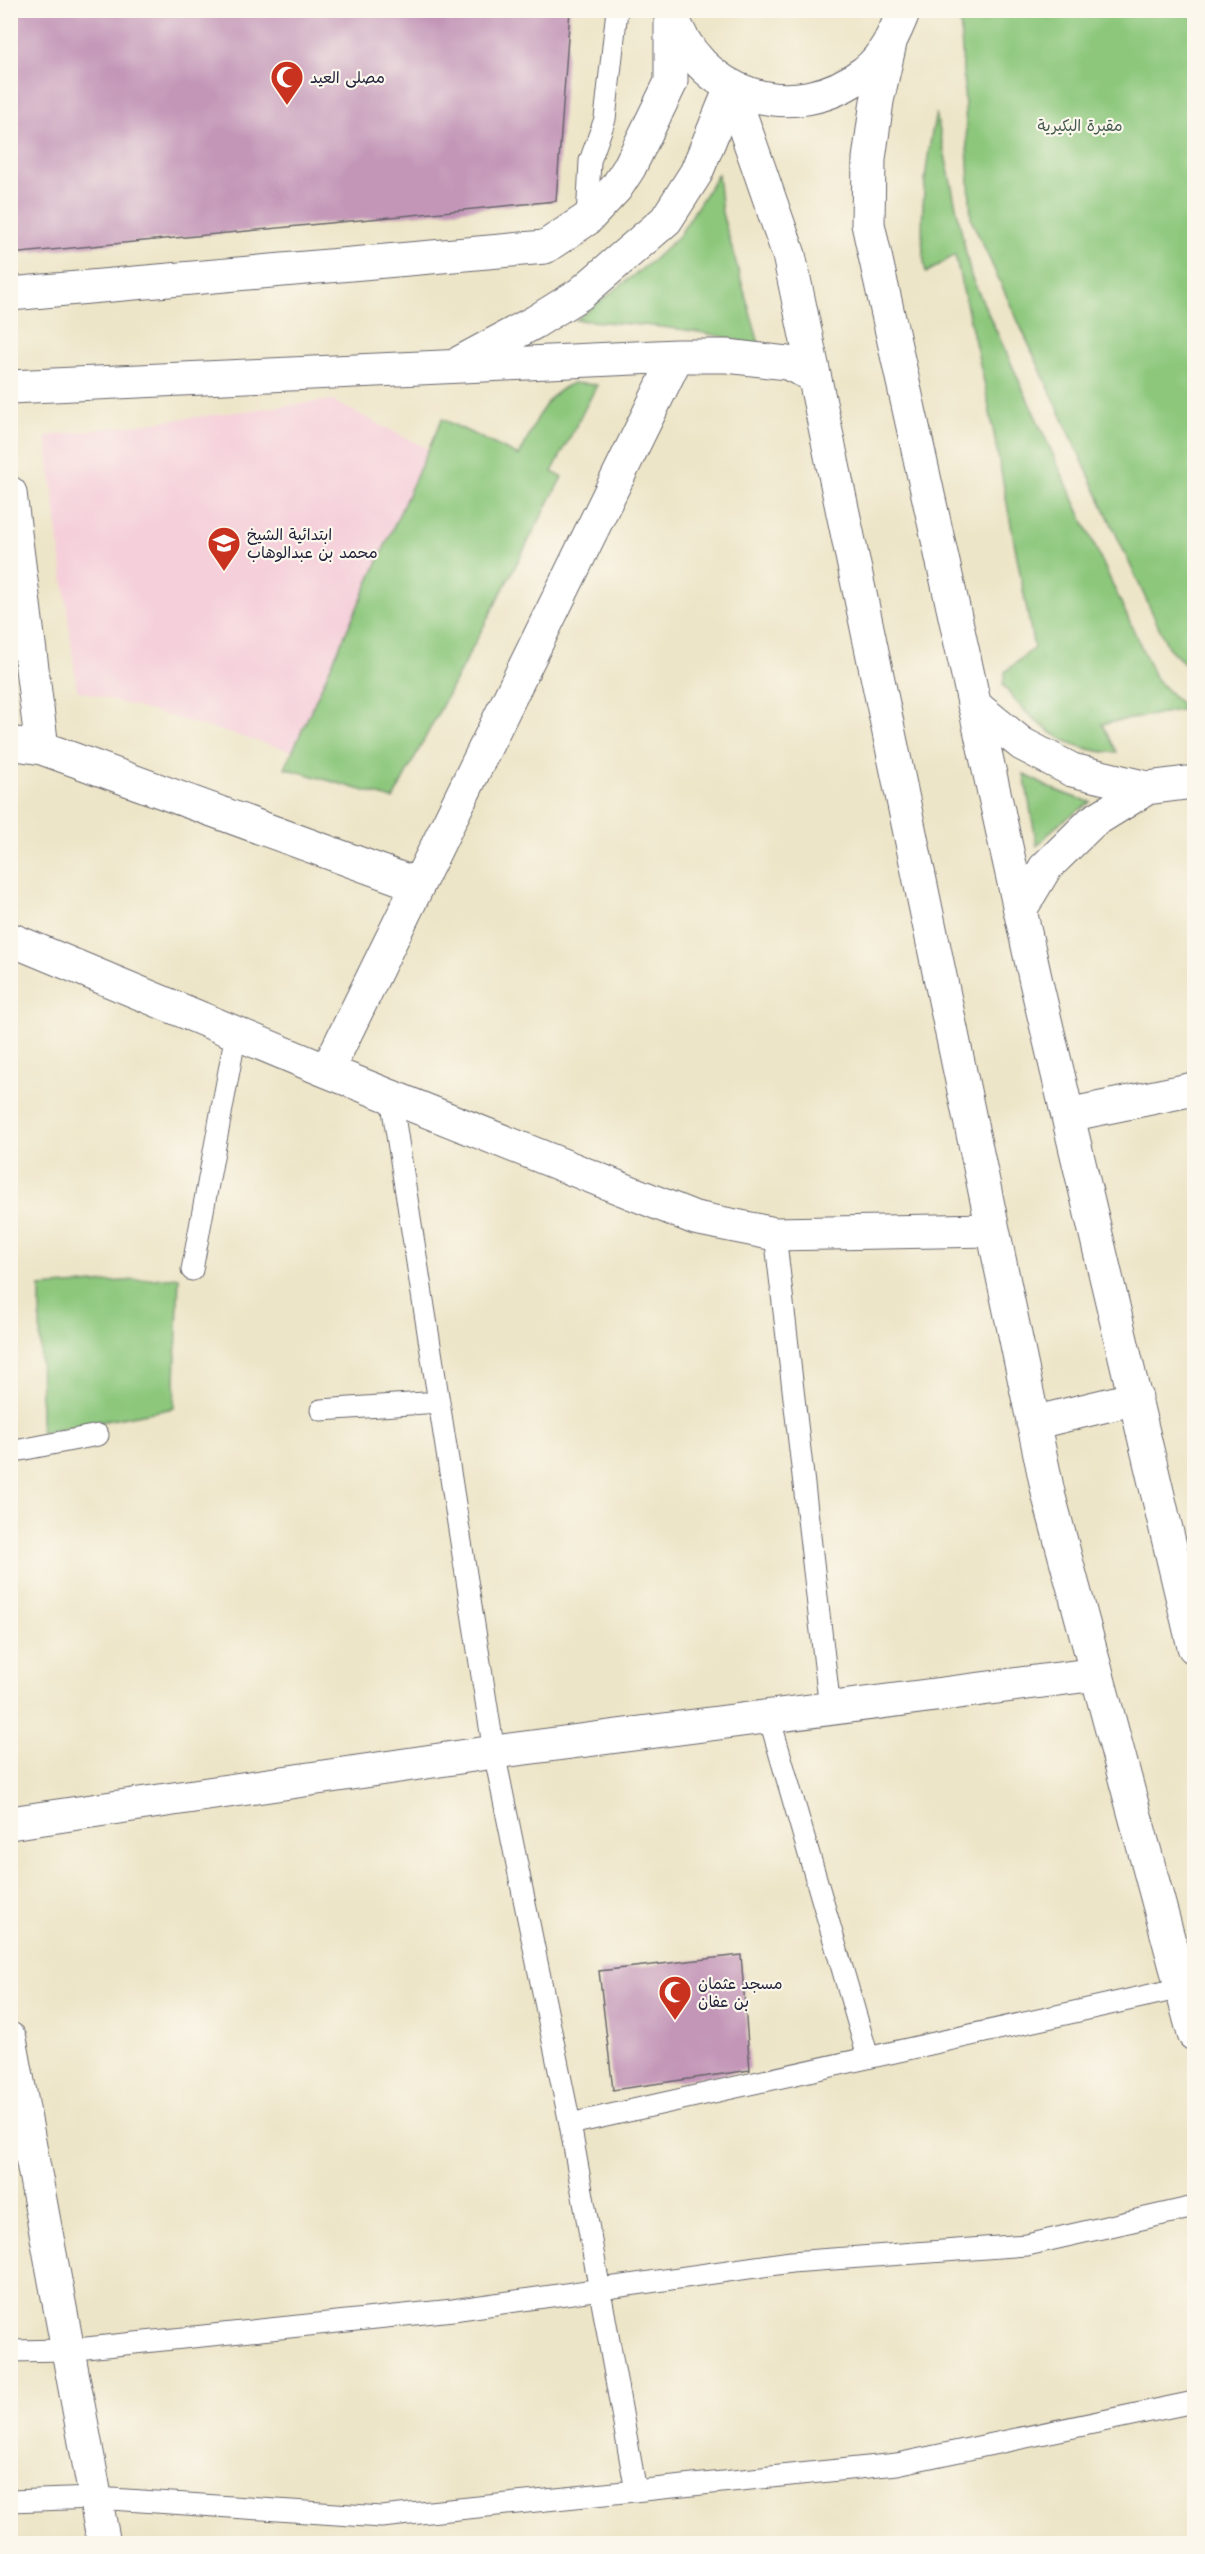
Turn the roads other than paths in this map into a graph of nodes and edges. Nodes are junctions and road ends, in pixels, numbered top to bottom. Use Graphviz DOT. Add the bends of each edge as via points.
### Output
graph roads {
  1 [pos="617,10"];
  2 [pos="904,10"];
  3 [pos="670,13"];
  4 [pos="890,44"];
  5 [pos="731,88"];
  6 [pos="587,219"];
  7 [pos="10,294"];
  8 [pos="677,356"];
  9 [pos="451,366"];
  10 [pos="814,376"];
  11 [pos="10,387"];
  12 [pos="10,492"];
  13 [pos="974,705"];
  14 [pos="26,746"];
  15 [pos="1194,782"];
  16 [pos="1147,788"];
  17 [pos="418,885"];
  18 [pos="1020,910"];
  19 [pos="10,939"];
  20 [pos="236,1033"];
  21 [pos="327,1071"];
  22 [pos="1194,1089"];
  23 [pos="391,1097"];
  24 [pos="1068,1115"];
  25 [pos="991,1230"];
  26 [pos="776,1234"];
  27 [pos="192,1270"];
  28 [pos="1136,1398"];
  29 [pos="439,1402"];
  30 [pos="321,1410"];
  31 [pos="1033,1423"];
  32 [pos="98,1435"];
  33 [pos="10,1452"];
  34 [pos="1194,1647"];
  35 [pos="1097,1674"];
  36 [pos="830,1709"];
  37 [pos="769,1717"];
  38 [pos="494,1752"];
  39 [pos="10,1823"];
  40 [pos="1182,1988"];
  41 [pos="1194,2034"];
  42 [pos="10,2039"];
  43 [pos="868,2058"];
  44 [pos="570,2124"];
  45 [pos="1194,2207"];
  46 [pos="601,2289"];
  47 [pos="67,2350"];
  48 [pos="10,2351"];
  49 [pos="1194,2402"];
  50 [pos="636,2491"];
  51 [pos="96,2498"];
  52 [pos="10,2501"];
  53 [pos="104,2544"];
  1 -- 6 [label="lane" via="605,118 590,161"];
  2 -- 4 [label="street"];
  3 -- 5 [label="street" via="678,34 700,65"];
  3 -- 6 [label="street" via="671,82 629,168"];
  4 -- 5 [label="street" via="867,71 836,90 801,100 765,99"];
  4 -- 13 [label="street" via="869,159 868,224"];
  5 -- 9 [label="street" via="696,173 666,220 580,294"];
  5 -- 10 [label="street" via="789,255"];
  6 -- 7 [label="street" via="544,247"];
  8 -- 9 [label="street"];
  8 -- 10 [label="street" via="727,356 787,363"];
  8 -- 17 [label="street"];
  9 -- 11 [label="street"];
  10 -- 25 [label="street"];
  12 -- 14 [label="street"];
  13 -- 16 [label="street" via="1022,744 1072,770"];
  13 -- 18 [label="street"];
  14 -- 17 [label="street"];
  15 -- 16 [label="street"];
  16 -- 18 [label="street" via="1092,822 1045,868"];
  17 -- 21 [label="street"];
  18 -- 24 [label="street"];
  19 -- 20 [label="street"];
  20 -- 21 [label="street"];
  20 -- 27 [label="lane"];
  21 -- 23 [label="street"];
  22 -- 24 [label="street"];
  23 -- 26 [label="street" via="695,1218"];
  23 -- 29 [label="lane"];
  24 -- 28 [label="street"];
  25 -- 26 [label="street"];
  25 -- 31 [label="street"];
  26 -- 36 [label="lane"];
  28 -- 31 [label="street"];
  28 -- 34 [label="street"];
  29 -- 30 [label="lane"];
  29 -- 38 [label="lane"];
  31 -- 35 [label="street"];
  32 -- 33 [label="lane"];
  35 -- 36 [label="street"];
  35 -- 40 [label="street"];
  36 -- 37 [label="street"];
  37 -- 38 [label="street"];
  37 -- 43 [label="lane"];
  38 -- 39 [label="street"];
  38 -- 44 [label="lane"];
  40 -- 41 [label="street"];
  40 -- 43 [label="lane"];
  42 -- 47 [label="street"];
  43 -- 44 [label="lane"];
  44 -- 46 [label="lane"];
  45 -- 46 [label="lane" via="1027,2245 791,2262"];
  46 -- 47 [label="lane" via="453,2310"];
  46 -- 50 [label="lane"];
  47 -- 48 [label="lane"];
  47 -- 51 [label="street"];
  49 -- 50 [label="lane" via="897,2464"];
  50 -- 51 [label="lane" via="381,2517"];
  51 -- 52 [label="lane"];
  51 -- 53 [label="street"];
}
